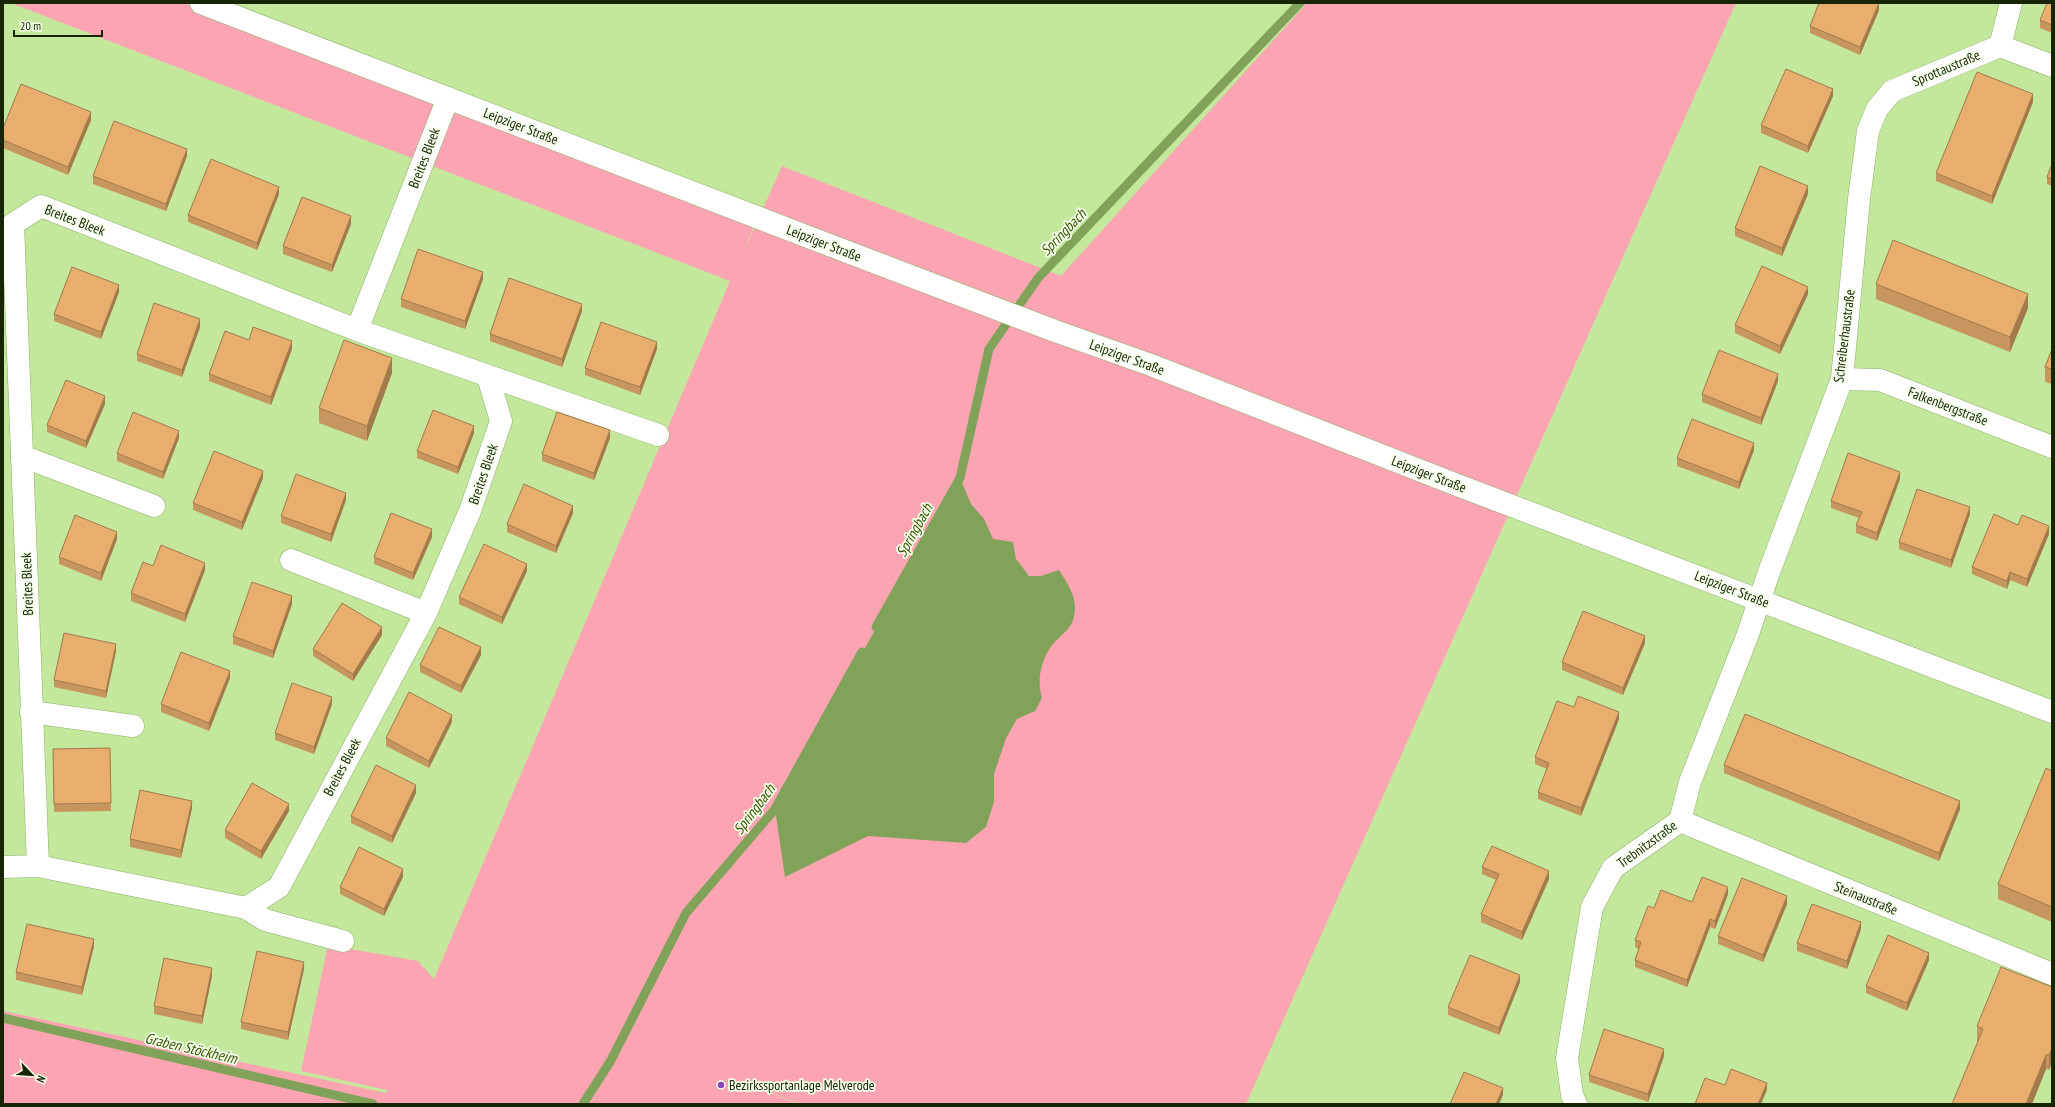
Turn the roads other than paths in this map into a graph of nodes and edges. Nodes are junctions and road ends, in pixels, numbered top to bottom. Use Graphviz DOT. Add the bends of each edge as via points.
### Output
graph roads {
  1 [pos="201,3"];
  2 [pos="2011,3"];
  3 [pos="2000,46"];
  4 [pos="2052,66"];
  5 [pos="1892,91"];
  6 [pos="448,98"];
  7 [pos="358,330"];
  8 [pos="488,377"];
  9 [pos="1842,379"];
  10 [pos="658,435"];
  11 [pos="2052,446"];
  12 [pos="22,456"];
  13 [pos="154,506"];
  14 [pos="291,560"];
  15 [pos="1760,599"];
  16 [pos="426,612"];
  17 [pos="31,712"];
  18 [pos="2052,712"];
  19 [pos="133,726"];
  20 [pos="1680,821"];
  21 [pos="38,866"];
  22 [pos="3,867"];
  23 [pos="246,908"];
  24 [pos="343,941"];
  25 [pos="2052,974"];
  26 [pos="1574,1100"];
  1 -- 6 [label="street, Leipziger Straße"];
  2 -- 3 [label="street"];
  3 -- 4 [label="street"];
  3 -- 5 [label="street, Sprottaustraße"];
  5 -- 9 [label="street, Schreiberhaustraße" via="1877,109 1868,130"];
  6 -- 7 [label="street, Breites Bleek"];
  6 -- 15 [label="street, Leipziger Straße"];
  7 -- 8 [label="street, Breites Bleek"];
  7 -- 12 [label="street, Breites Bleek" via="41,206 12,224"];
  8 -- 10 [label="street, Breites Bleek"];
  8 -- 16 [label="street, Breites Bleek" via="501,421 470,511"];
  9 -- 11 [label="street, Falkenbergstraße" via="1880,380"];
  9 -- 15 [label="street, Schreiberhaustraße"];
  12 -- 13 [label="street"];
  12 -- 17 [label="street, Breites Bleek"];
  14 -- 16 [label="street"];
  15 -- 18 [label="street, Leipziger Straße"];
  15 -- 20 [label="street, Trebnitzstraße" via="1690,782"];
  16 -- 23 [label="street, Breites Bleek" via="279,887"];
  17 -- 19 [label="street"];
  17 -- 21 [label="street, Breites Bleek"];
  20 -- 25 [label="street, Steinaustraße"];
  20 -- 26 [label="street, Trebnitzstraße" via="1613,868 1592,907 1567,1058"];
  21 -- 22 [label="street"];
  21 -- 23 [label="street"];
  23 -- 24 [label="street" via="265,920"];
}
